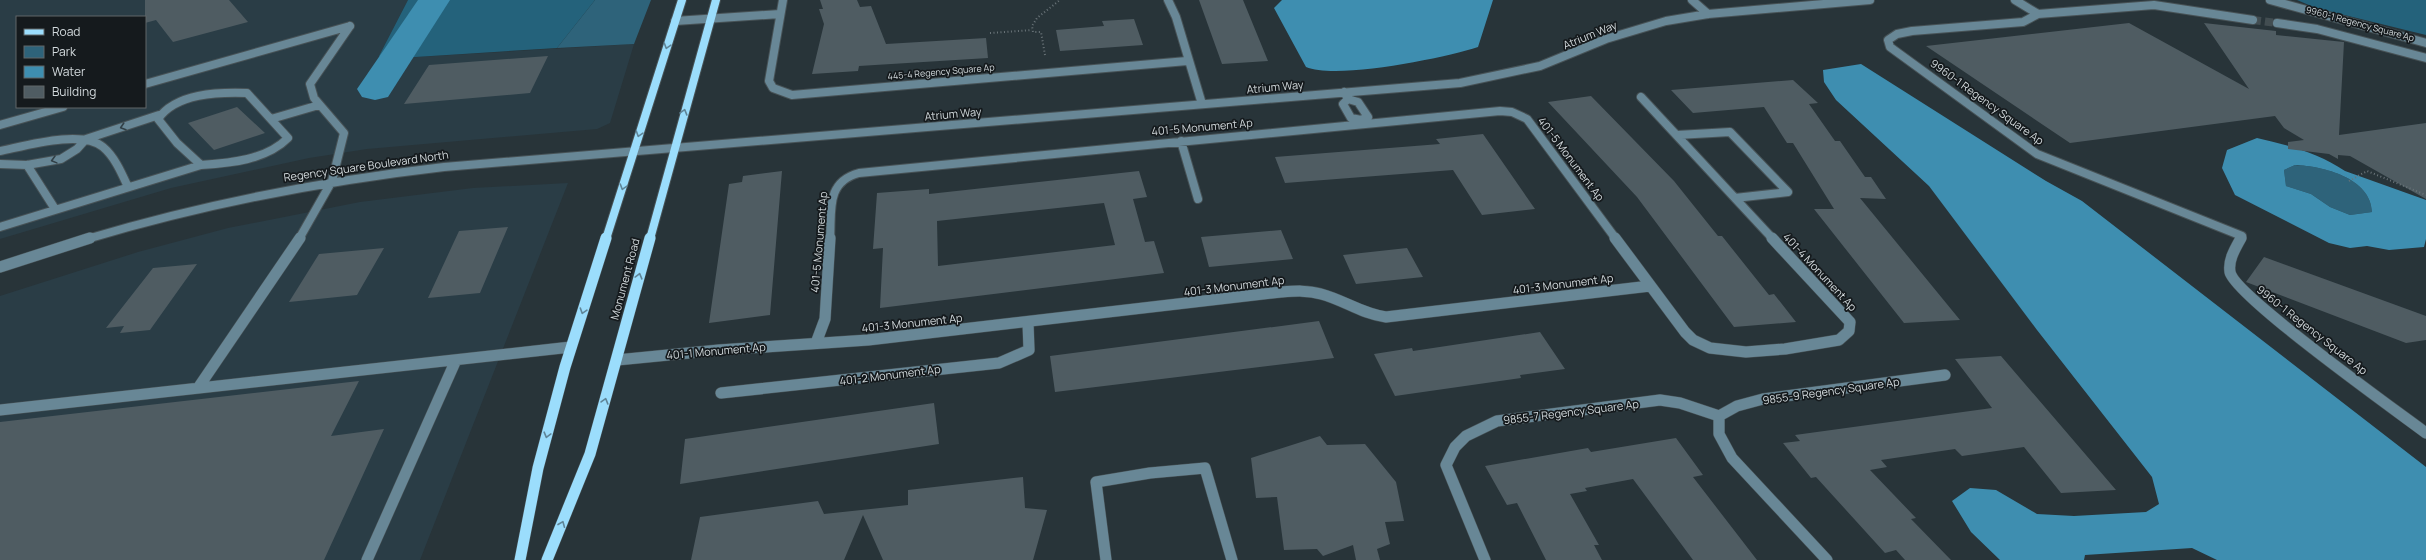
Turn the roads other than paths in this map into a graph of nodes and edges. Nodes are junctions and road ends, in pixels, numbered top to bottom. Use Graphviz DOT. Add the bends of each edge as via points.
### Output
graph roads {
  1 [pos="682,0"];
  2 [pos="716,0"];
  3 [pos="783,0"];
  4 [pos="1168,0"];
  5 [pos="1692,0"];
  6 [pos="1870,0"];
  7 [pos="2014,0"];
  8 [pos="2270,0"];
  9 [pos="1834,1"];
  10 [pos="780,14"];
  11 [pos="1708,14"];
  12 [pos="2038,14"];
  13 [pos="711,19"];
  14 [pos="2253,20"];
  15 [pos="675,21"];
  16 [pos="2277,23"];
  17 [pos="2426,43"];
  18 [pos="2426,58"];
  19 [pos="1187,61"];
  20 [pos="146,84"];
  21 [pos="1346,96"];
  22 [pos="1641,97"];
  23 [pos="1202,104"];
  24 [pos="319,105"];
  25 [pos="60,108"];
  26 [pos="159,115"];
  27 [pos="271,119"];
  28 [pos="1362,122"];
  29 [pos="0,125"];
  30 [pos="1677,135"];
  31 [pos="86,139"];
  32 [pos="1181,141"];
  33 [pos="673,149"];
  34 [pos="634,150"];
  35 [pos="0,151"];
  36 [pos="0,164"];
  37 [pos="27,165"];
  38 [pos="201,165"];
  39 [pos="332,181"];
  40 [pos="128,187"];
  41 [pos="1198,198"];
  42 [pos="1735,198"];
  43 [pos="55,209"];
  44 [pos="0,228"];
  45 [pos="0,267"];
  46 [pos="1650,286"];
  47 [pos="1028,323"];
  48 [pos="816,343"];
  49 [pos="571,347"];
  50 [pos="456,360"];
  51 [pos="617,360"];
  52 [pos="1945,375"];
  53 [pos="198,388"];
  54 [pos="721,393"];
  55 [pos="0,410"];
  56 [pos="1719,416"];
  57 [pos="2426,433"];
  58 [pos="367,560"];
  59 [pos="520,560"];
  60 [pos="547,560"];
  61 [pos="1106,560"];
  62 [pos="1232,560"];
  63 [pos="1485,560"];
  64 [pos="1827,560"];
  1 -- 15 [label="main road"];
  2 -- 13 [label="main road, Monument Road"];
  3 -- 10 [label="street, 445-4 Regency Square Ap"];
  4 -- 19 [label="street" via="1176,17"];
  5 -- 11 [label="street"];
  6 -- 9 [label="street, Atrium Way"];
  7 -- 12 [label="street"];
  8 -- 17 [label="street, 9960-1 Regency Square Ap"];
  9 -- 11 [label="street, Atrium Way"];
  10 -- 13 [label="street"];
  10 -- 19 [label="street, 445-4 Regency Square Ap" via="769,81 773,88 792,95"];
  11 -- 21 [label="street, Atrium Way" via="1633,29 1540,66 1508,75"];
  12 -- 14 [label="street, 9960-1 Regency Square Ap" via="2154,5"];
  12 -- 57 [label="street, 9960-1 Regency Square Ap" via="2023,22 1912,31 1897,34 1888,40 1890,47 2036,154 2242,236 2231,256 2230,272 2239,287 2269,314"];
  13 -- 15 [label="street"];
  33 -- 13 [label="main road, Monument Road, one-way"];
  15 -- 34 [label="main road, one-way"];
  16 -- 18 [label="street, 9960-1 Regency Square Ap" via="2317,29"];
  19 -- 23 [label="street"];
  20 -- 24 [label="street" via="350,26 310,84 311,93"];
  21 -- 23 [label="street, Atrium Way"];
  21 -- 28 [label="street" via="1343,104 1351,118"];
  21 -- 28 [label="street" via="1358,102 1368,117"];
  22 -- 30 [label="street, 401-4 Monument Ap"];
  23 -- 33 [label="street, Atrium Way"];
  24 -- 27 [label="street"];
  24 -- 39 [label="street" via="336,120 344,133"];
  25 -- 29 [label="street"];
  26 -- 27 [label="street" via="167,107 228,91 247,93"];
  26 -- 31 [label="street, one-way"];
  26 -- 38 [label="street" via="158,119 177,143"];
  27 -- 38 [label="street" via="288,138 283,145 265,153 218,164"];
  28 -- 32 [label="street, 401-5 Monument Ap"];
  28 -- 46 [label="street, 401-5 Monument Ap" via="1500,111 1512,112 1526,119"];
  30 -- 42 [label="street, 401-4 Monument Ap"];
  30 -- 42 [label="street" via="1730,132 1788,192"];
  31 -- 35 [label="street"];
  31 -- 37 [label="street, one-way" via="77,149 61,158"];
  31 -- 40 [label="street" via="103,147"];
  32 -- 41 [label="street"];
  32 -- 48 [label="street, 401-5 Monument Ap" via="848,175 838,181 833,192 825,319"];
  33 -- 34 [label="street, Regency Square Boulevard North"];
  51 -- 33 [label="main road, Monument Road, one-way"];
  34 -- 39 [label="street, Regency Square Boulevard North" via="448,166"];
  34 -- 49 [label="main road, one-way"];
  36 -- 37 [label="street"];
  37 -- 43 [label="street"];
  38 -- 40 [label="street"];
  39 -- 45 [label="street, Regency Square Boulevard North" via="204,207 109,232"];
  39 -- 53 [label="street" via="310,223"];
  40 -- 43 [label="street"];
  42 -- 46 [label="street, 401-4 Monument Ap" via="1850,322 1849,331 1839,340 1775,349 1737,353 1712,349 1694,341"];
  43 -- 44 [label="street"];
  46 -- 47 [label="street, 401-3 Monument Ap" via="1386,317 1370,316 1327,296 1305,290"];
  47 -- 48 [label="street, 401-3 Monument Ap"];
  47 -- 54 [label="street, 401-2 Monument Ap" via="1029,350 999,363"];
  48 -- 51 [label="street, 401-1 Monument Ap"];
  49 -- 50 [label="street"];
  49 -- 59 [label="main road, one-way" via="538,468"];
  50 -- 53 [label="street"];
  50 -- 58 [label="street"];
  60 -- 51 [label="main road, Monument Road, one-way" via="590,454"];
  52 -- 56 [label="street, 9855-9 Regency Square Ap" via="1763,399 1736,406"];
  53 -- 55 [label="street"];
  56 -- 63 [label="street, 9855-7 Regency Square Ap" via="1680,403 1660,400 1497,421 1472,431 1455,445 1446,464"];
  56 -- 64 [label="street" via="1719,434 1732,458"];
  61 -- 62 [label="street" via="1096,482 1150,473 1205,468"];
}
